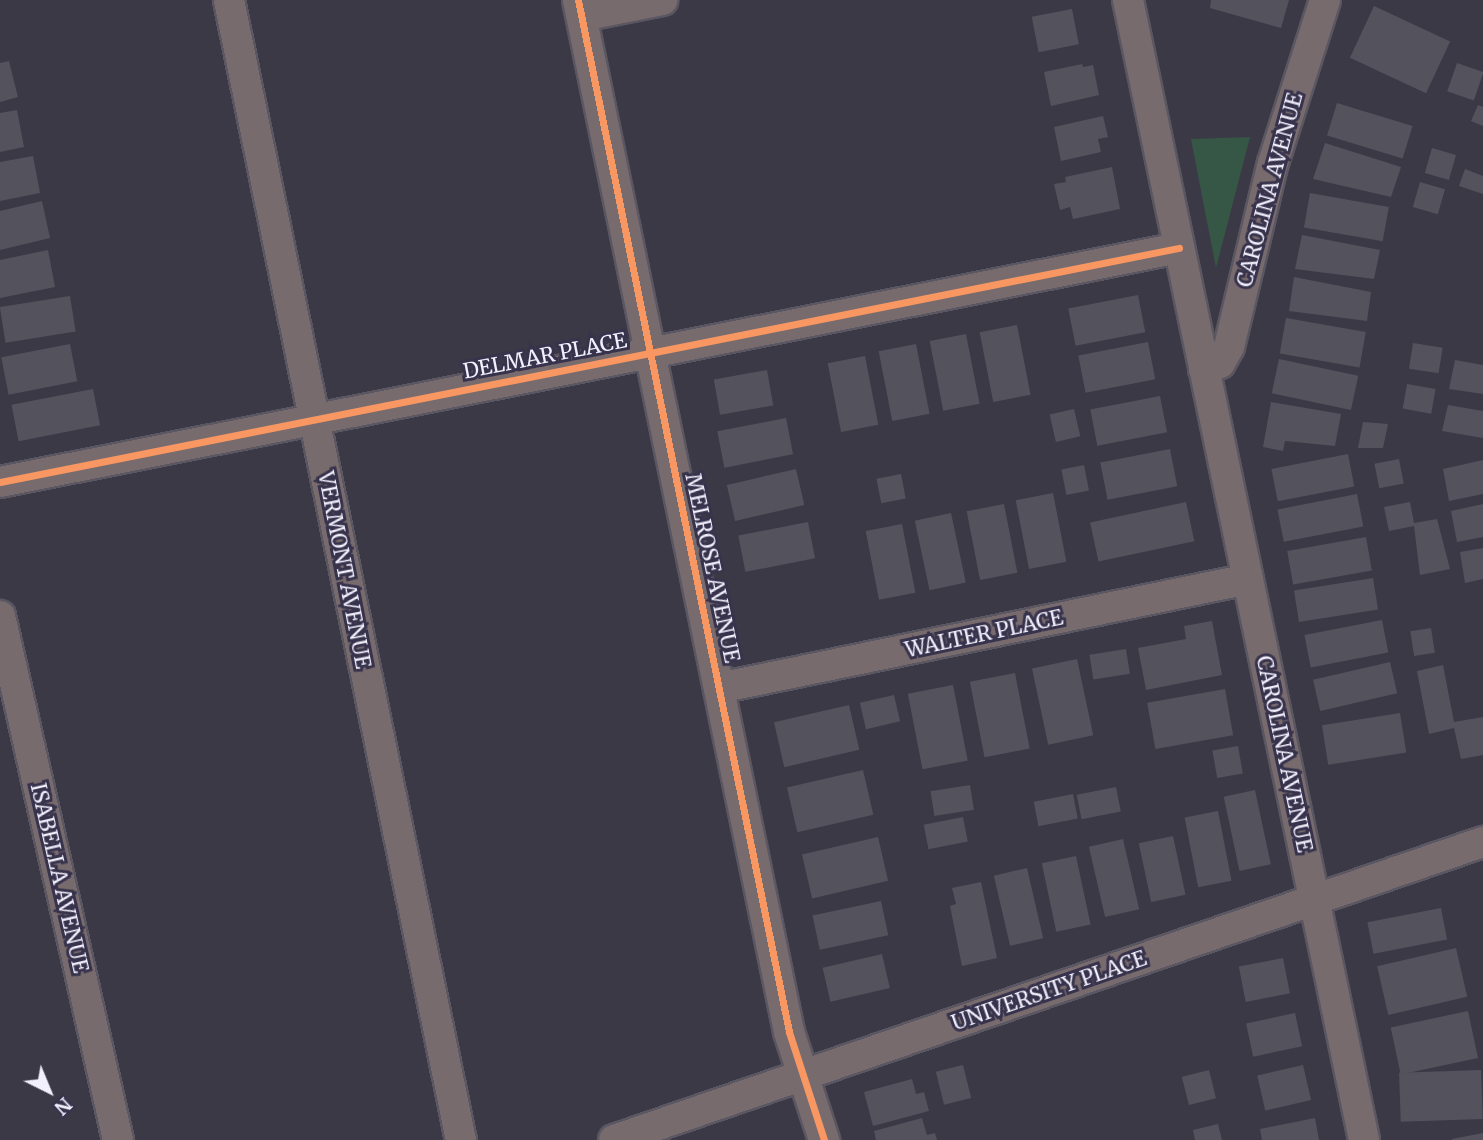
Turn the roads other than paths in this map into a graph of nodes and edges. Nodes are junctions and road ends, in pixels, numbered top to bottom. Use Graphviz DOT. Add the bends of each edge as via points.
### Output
graph roads {
  1 [pos="229,0"];
  2 [pos="662,0"];
  3 [pos="1128,0"];
  4 [pos="1325,0"];
  5 [pos="580,8"];
  6 [pos="1179,248"];
  7 [pos="650,353"];
  8 [pos="1205,369"];
  9 [pos="314,420"];
  10 [pos="0,482"];
  11 [pos="1248,579"];
  12 [pos="0,616"];
  13 [pos="719,688"];
  14 [pos="1483,842"];
  15 [pos="1314,900"];
  16 [pos="802,1076"];
  17 [pos="118,1140"];
  18 [pos="461,1140"];
  19 [pos="614,1140"];
  20 [pos="824,1140"];
  21 [pos="1364,1140"];
  1 -- 9 [label="street, VERMONT AVENUE"];
  2 -- 5 [label="street"];
  3 -- 6 [label="street, CAROLINA AVENUE"];
  4 -- 8 [label="street, CAROLINA AVENUE" via="1273,163 1229,347 1220,363"];
  5 -- 7 [label="street, MELROSE AVENUE"];
  6 -- 7 [label="street, DELMAR PLACE"];
  6 -- 8 [label="street, CAROLINA AVENUE"];
  7 -- 9 [label="street, DELMAR PLACE"];
  7 -- 13 [label="street, MELROSE AVENUE"];
  8 -- 11 [label="street, CAROLINA AVENUE"];
  9 -- 10 [label="street, DELMAR PLACE"];
  9 -- 18 [label="street, VERMONT AVENUE"];
  11 -- 13 [label="street, WALTER PLACE"];
  11 -- 15 [label="street, CAROLINA AVENUE"];
  12 -- 17 [label="street, ISABELLA AVENUE"];
  13 -- 16 [label="street, MELROSE AVENUE" via="789,1032"];
  14 -- 15 [label="street, UNIVERSITY PLACE"];
  15 -- 16 [label="street, UNIVERSITY PLACE"];
  15 -- 21 [label="street, CAROLINA AVENUE"];
  16 -- 19 [label="street, UNIVERSITY PLACE"];
  16 -- 20 [label="street, MELROSE AVENUE"];
}
